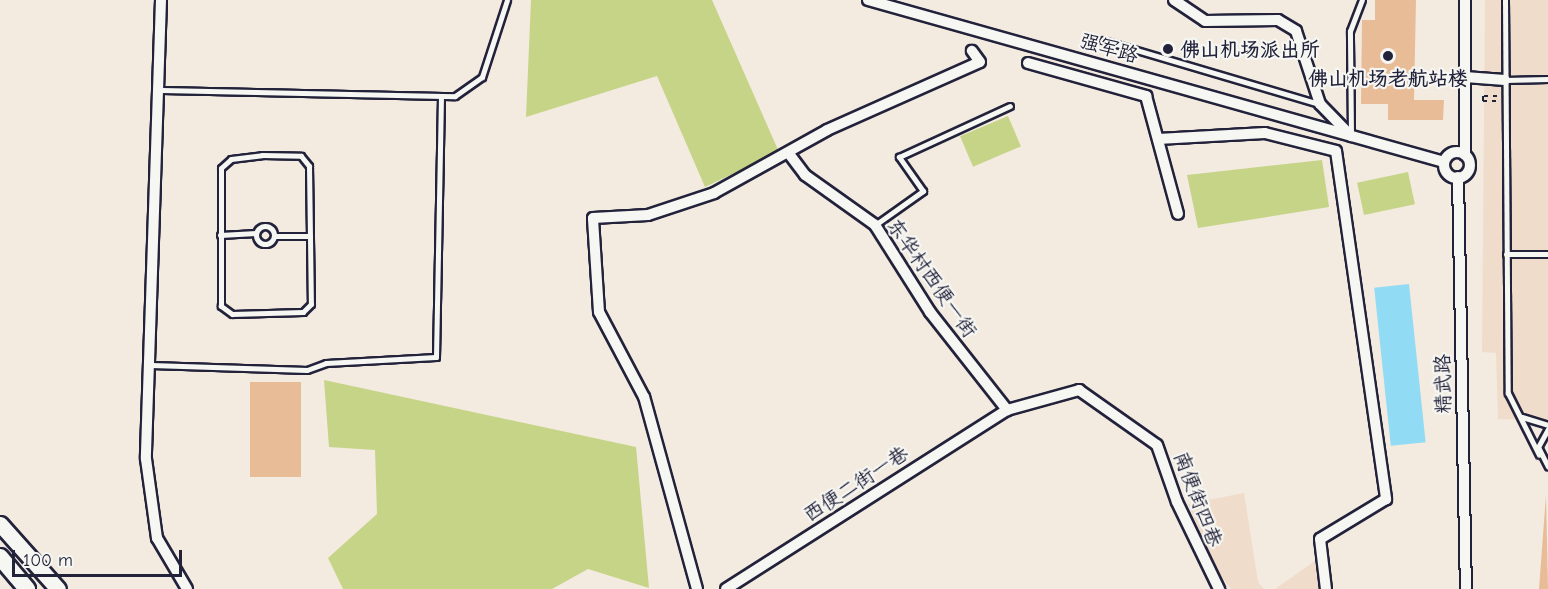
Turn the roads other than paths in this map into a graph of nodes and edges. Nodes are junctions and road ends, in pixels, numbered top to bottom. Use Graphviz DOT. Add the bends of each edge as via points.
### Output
graph roads {
  1 [pos="161,0"];
  2 [pos="507,0"];
  3 [pos="868,0"];
  4 [pos="1174,0"];
  5 [pos="1362,0"];
  6 [pos="1465,0"];
  7 [pos="1505,0"];
  8 [pos="897,4"];
  9 [pos="1103,40"];
  10 [pos="972,51"];
  11 [pos="1028,63"];
  12 [pos="1465,77"];
  13 [pos="1548,79"];
  14 [pos="1505,80"];
  15 [pos="162,90"];
  16 [pos="441,96"];
  17 [pos="1320,104"];
  18 [pos="1010,106"];
  19 [pos="1351,136"];
  20 [pos="1158,139"];
  21 [pos="790,155"];
  22 [pos="1465,155"];
  23 [pos="1444,162"];
  24 [pos="1458,177"];
  25 [pos="1178,214"];
  26 [pos="875,225"];
  27 [pos="256,233"];
  28 [pos="220,235"];
  29 [pos="274,236"];
  30 [pos="310,236"];
  31 [pos="1506,254"];
  32 [pos="1548,254"];
  33 [pos="151,365"];
  34 [pos="1007,410"];
  35 [pos="1520,416"];
  36 [pos="1548,427"];
  37 [pos="1539,454"];
  38 [pos="1548,467"];
  39 [pos="0,524"];
  40 [pos="0,557"];
  41 [pos="27,589"];
  42 [pos="58,589"];
  43 [pos="187,589"];
  44 [pos="698,589"];
  45 [pos="726,589"];
  46 [pos="1219,589"];
  47 [pos="1326,589"];
  48 [pos="1467,589"];
  1 -- 15 [label="street"];
  2 -- 16 [label="lane" via="482,77 455,96"];
  3 -- 8 [label="street, 强军路"];
  4 -- 17 [label="street" via="1205,21 1278,20 1296,31"];
  5 -- 19 [label="lane" via="1350,31"];
  6 -- 12 [label="street"];
  7 -- 14 [label="lane"];
  8 -- 19 [label="street, 强军路"];
  9 -- 17 [label="lane"];
  10 -- 21 [label="street" via="980,62 827,130"];
  11 -- 20 [label="street" via="1146,96"];
  12 -- 14 [label="street"];
  12 -- 22 [label="street"];
  13 -- 14 [label="lane"];
  14 -- 31 [label="lane"];
  15 -- 16 [label="lane"];
  15 -- 33 [label="street" via="150,196"];
  16 -- 33 [label="lane" via="436,357 326,363 307,370"];
  17 -- 19 [label="street"];
  18 -- 26 [label="lane" via="899,157 923,191"];
  19 -- 23 [label="street, 强军路"];
  20 -- 25 [label="street"];
  20 -- 47 [label="street" via="1266,133 1336,151 1386,498 1320,539"];
  21 -- 26 [label="street, 东华村西便一街" via="805,175"];
  21 -- 44 [label="street" via="714,193 648,215 593,218 599,312 644,397"];
  22 -- 23 [label="street" via="1452,153"];
  22 -- 24 [label="street" via="1469,166"];
  23 -- 24 [label="street" via="1447,173"];
  24 -- 48 [label="street, 精武路"];
  26 -- 34 [label="street, 东华村西便一街" via="930,312"];
  27 -- 28 [label="lane"];
  27 -- 29 [label="lane" via="266,226"];
  27 -- 29 [label="lane" via="263,244"];
  28 -- 30 [label="lane" via="221,168 231,159 262,154 301,156 309,166"];
  28 -- 30 [label="lane" via="221,306 232,314 303,312 311,304"];
  29 -- 30 [label="lane"];
  31 -- 32 [label="lane"];
  31 -- 35 [label="lane" via="1508,393"];
  33 -- 43 [label="street" via="146,459 157,538"];
  34 -- 45 [label="street, 西便二街一巷"];
  34 -- 46 [label="street, 南便街四巷" via="1079,390 1157,445 1177,502"];
  35 -- 36 [label="lane"];
  35 -- 37 [label="lane"];
  36 -- 37 [label="lane"];
  37 -- 38 [label="lane"];
  39 -- 42 [label="street"];
  40 -- 41 [label="main road"];
}
